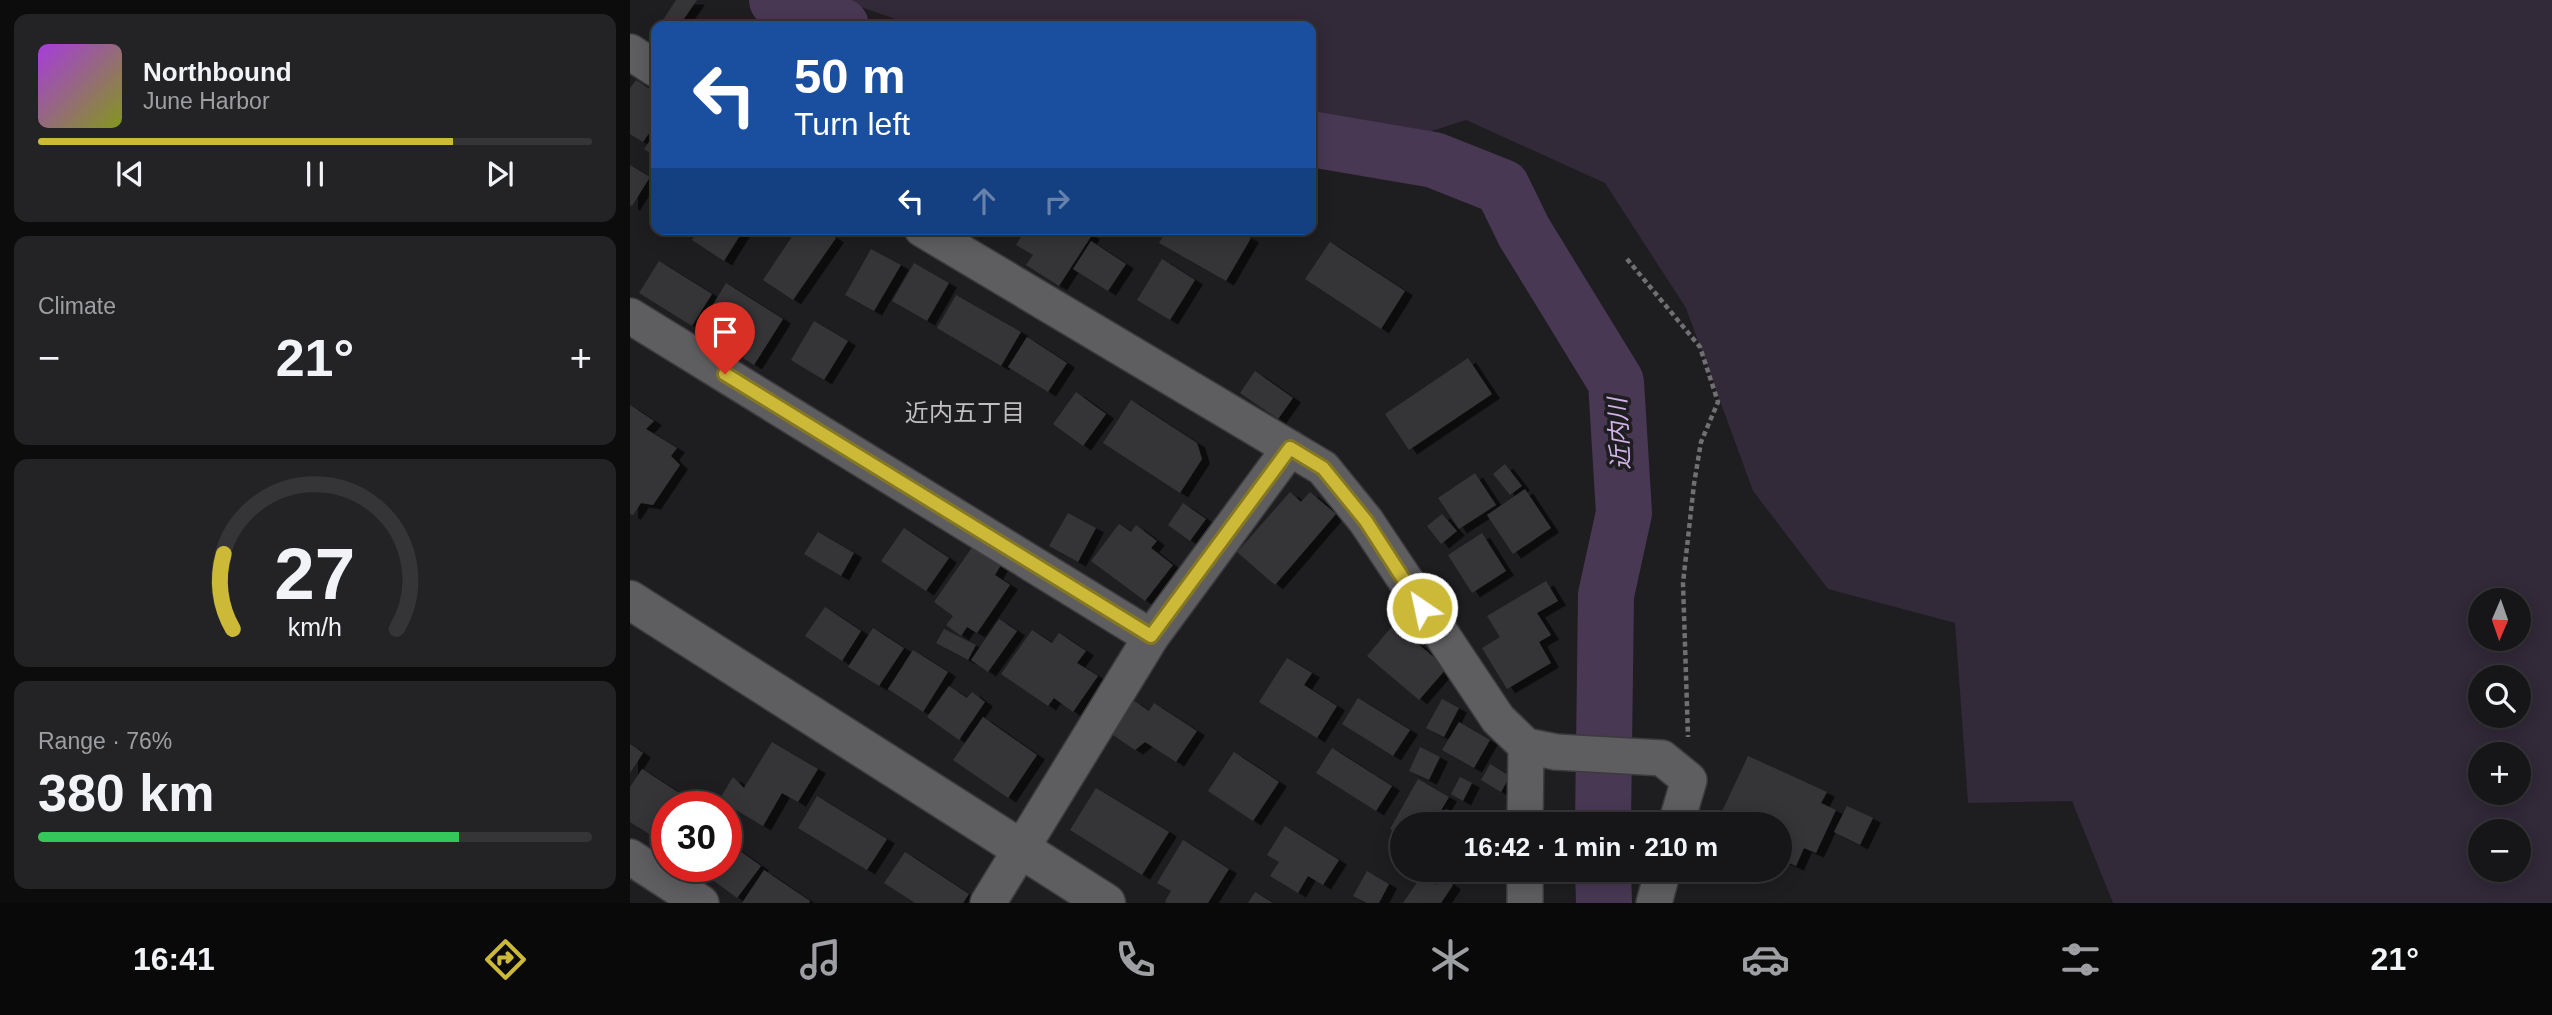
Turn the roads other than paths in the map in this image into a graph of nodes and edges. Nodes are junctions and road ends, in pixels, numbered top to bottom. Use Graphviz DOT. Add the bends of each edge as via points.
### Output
graph roads {
  1 [pos="630,52"];
  2 [pos="651,66"];
  3 [pos="932,235"];
  4 [pos="630,316"];
  5 [pos="1290,448"];
  6 [pos="630,600"];
  7 [pos="1151,636"];
  8 [pos="1541,749"];
  9 [pos="1528,812"];
  10 [pos="1680,812"];
  11 [pos="1020,849"];
  12 [pos="630,856"];
  13 [pos="1525,882"];
  14 [pos="1660,882"];
  15 [pos="701,903"];
  16 [pos="988,903"];
  17 [pos="1106,903"];
  18 [pos="1525,903"];
  19 [pos="1654,903"];
  1 -- 2 [label="street"];
  3 -- 5 [label="street"];
  4 -- 7 [label="street"];
  5 -- 7 [label="street"];
  5 -- 8 [label="street" via="1323,468 1366,521 1498,719"];
  6 -- 11 [label="street"];
  7 -- 11 [label="street"];
  8 -- 9 [label="street"];
  8 -- 10 [label="street" via="1662,758 1689,780"];
  11 -- 16 [label="street"];
  11 -- 17 [label="street"];
  12 -- 15 [label="street"];
  13 -- 18 [label="street"];
  14 -- 19 [label="street"];
}
